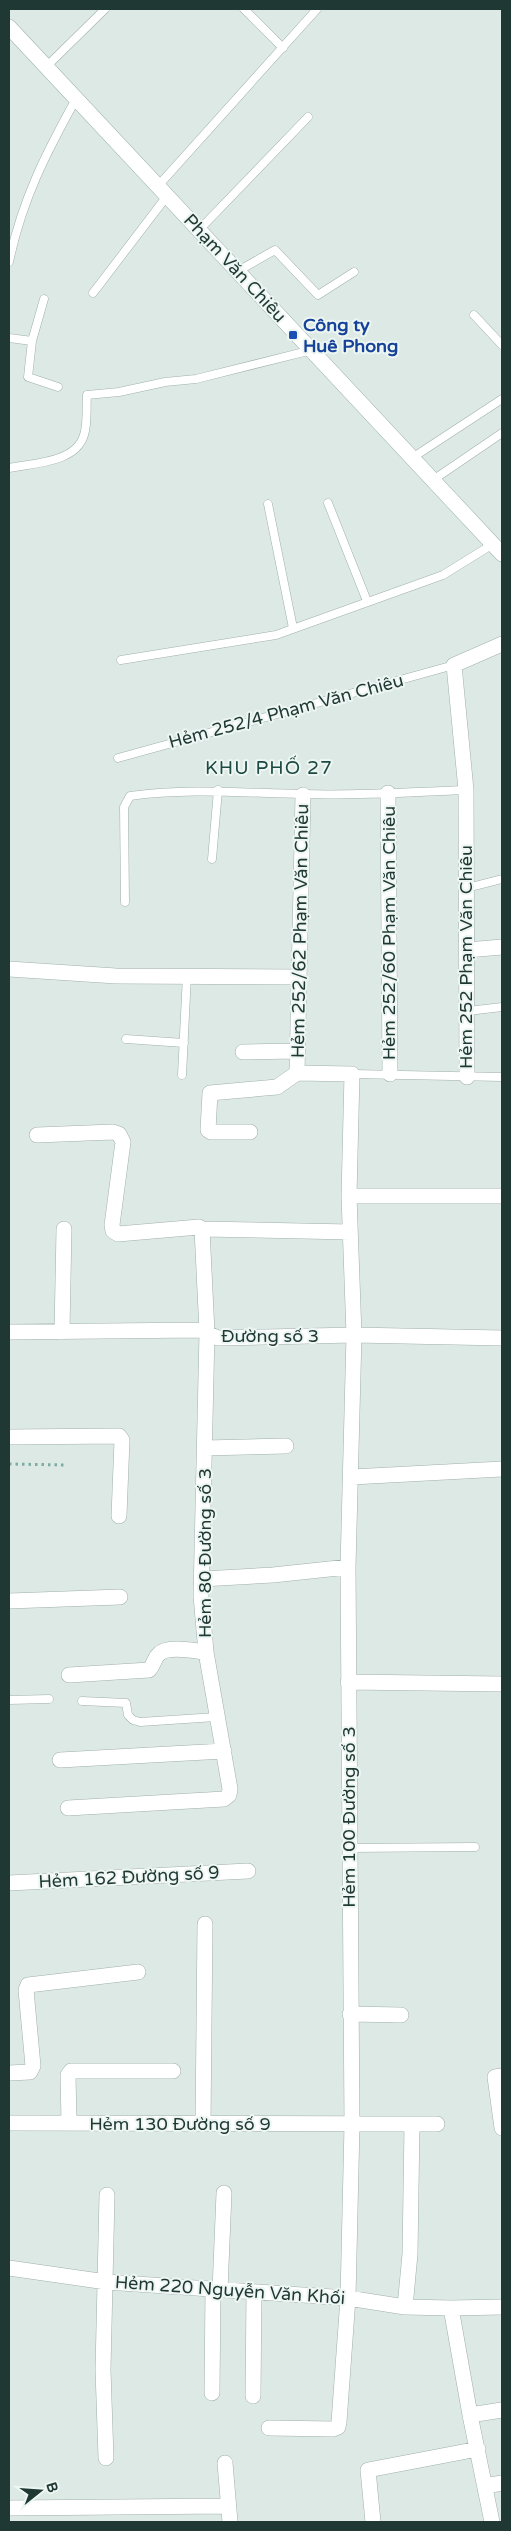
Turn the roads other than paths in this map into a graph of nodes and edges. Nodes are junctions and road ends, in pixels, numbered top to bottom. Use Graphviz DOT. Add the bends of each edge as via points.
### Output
graph roads {
  1 [pos="105,9"];
  2 [pos="244,9"];
  3 [pos="317,9"];
  4 [pos="9,27"];
  5 [pos="282,48"];
  6 [pos="46,67"];
  7 [pos="76,99"];
  8 [pos="308,118"];
  9 [pos="163,191"];
  10 [pos="199,230"];
  11 [pos="9,262"];
  12 [pos="238,272"];
  13 [pos="354,272"];
  14 [pos="93,293"];
  15 [pos="44,299"];
  16 [pos="474,316"];
  17 [pos="9,338"];
  18 [pos="32,341"];
  19 [pos="502,345"];
  20 [pos="312,350"];
  21 [pos="58,387"];
  22 [pos="502,399"];
  23 [pos="502,433"];
  24 [pos="412,458"];
  25 [pos="9,468"];
  26 [pos="433,480"];
  27 [pos="328,503"];
  28 [pos="268,504"];
  29 [pos="498,549"];
  30 [pos="367,601"];
  31 [pos="293,628"];
  32 [pos="502,644"];
  33 [pos="121,660"];
  34 [pos="454,665"];
  35 [pos="118,758"];
  36 [pos="218,790"];
  37 [pos="466,790"];
  38 [pos="388,793"];
  39 [pos="303,794"];
  40 [pos="212,859"];
  41 [pos="502,879"];
  42 [pos="467,888"];
  43 [pos="125,902"];
  44 [pos="502,947"];
  45 [pos="467,950"];
  46 [pos="9,969"];
  47 [pos="187,975"];
  48 [pos="298,977"];
  49 [pos="502,1007"];
  50 [pos="468,1011"];
  51 [pos="126,1039"];
  52 [pos="184,1043"];
  53 [pos="297,1051"];
  54 [pos="243,1052"];
  55 [pos="297,1073"];
  56 [pos="182,1074"];
  57 [pos="352,1074"];
  58 [pos="390,1074"];
  59 [pos="467,1077"];
  60 [pos="502,1077"];
  61 [pos="250,1132"];
  62 [pos="37,1135"];
  63 [pos="349,1196"];
  64 [pos="502,1196"];
  65 [pos="64,1228"];
  66 [pos="202,1229"];
  67 [pos="350,1232"];
  68 [pos="9,1324"];
  69 [pos="9,1332"];
  70 [pos="62,1332"];
  71 [pos="207,1332"];
  72 [pos="354,1335"];
  73 [pos="502,1338"];
  74 [pos="9,1437"];
  75 [pos="286,1446"];
  76 [pos="205,1448"];
  77 [pos="502,1469"];
  78 [pos="352,1477"];
  79 [pos="119,1516"];
  80 [pos="348,1567"];
  81 [pos="202,1579"];
  82 [pos="120,1597"];
  83 [pos="9,1601"];
  84 [pos="206,1652"];
  85 [pos="68,1675"];
  86 [pos="348,1682"];
  87 [pos="502,1684"];
  88 [pos="49,1699"];
  89 [pos="9,1700"];
  90 [pos="82,1701"];
  91 [pos="216,1718"];
  92 [pos="224,1751"];
  93 [pos="60,1760"];
  94 [pos="68,1808"];
  95 [pos="474,1847"];
  96 [pos="349,1848"];
  97 [pos="248,1871"];
  98 [pos="9,1883"];
  99 [pos="206,1924"];
  100 [pos="138,1972"];
  101 [pos="350,2014"];
  102 [pos="401,2015"];
  103 [pos="173,2071"];
  104 [pos="9,2073"];
  105 [pos="502,2076"];
  106 [pos="9,2123"];
  107 [pos="69,2123"];
  108 [pos="203,2124"];
  109 [pos="437,2124"];
  110 [pos="352,2125"];
  111 [pos="412,2125"];
  112 [pos="502,2128"];
  113 [pos="224,2193"];
  114 [pos="107,2195"];
  115 [pos="9,2268"];
  116 [pos="106,2282"];
  117 [pos="217,2289"];
  118 [pos="254,2292"];
  119 [pos="348,2298"];
  120 [pos="405,2307"];
  121 [pos="502,2307"];
  122 [pos="451,2308"];
  123 [pos="212,2393"];
  124 [pos="253,2396"];
  125 [pos="502,2410"];
  126 [pos="470,2416"];
  127 [pos="268,2428"];
  128 [pos="478,2449"];
  129 [pos="106,2458"];
  130 [pos="225,2464"];
  131 [pos="502,2483"];
  132 [pos="485,2486"];
  133 [pos="227,2506"];
  134 [pos="9,2508"];
  135 [pos="230,2522"];
  136 [pos="373,2522"];
  137 [pos="492,2522"];
  1 -- 6 [label="lane"];
  2 -- 5 [label="lane"];
  3 -- 5 [label="lane"];
  4 -- 6 [label="street, Phạm Văn Chiêu"];
  5 -- 9 [label="lane"];
  6 -- 7 [label="street, Phạm Văn Chiêu"];
  7 -- 9 [label="street, Phạm Văn Chiêu"];
  7 -- 11 [label="lane" via="44,156 17,224"];
  8 -- 10 [label="lane"];
  9 -- 10 [label="street, Phạm Văn Chiêu"];
  9 -- 14 [label="lane"];
  10 -- 12 [label="street, Phạm Văn Chiêu"];
  12 -- 13 [label="lane" via="275,250 318,295"];
  12 -- 20 [label="street, Phạm Văn Chiêu"];
  15 -- 18 [label="lane"];
  16 -- 19 [label="lane"];
  17 -- 18 [label="lane"];
  18 -- 21 [label="lane" via="28,377"];
  20 -- 24 [label="street, Phạm Văn Chiêu"];
  20 -- 25 [label="lane" via="196,379 87,395 84,435 75,450 61,457"];
  22 -- 24 [label="lane"];
  23 -- 26 [label="lane"];
  24 -- 26 [label="street, Phạm Văn Chiêu"];
  26 -- 29 [label="street, Phạm Văn Chiêu"];
  27 -- 30 [label="lane"];
  28 -- 31 [label="lane"];
  29 -- 30 [label="lane" via="443,575"];
  30 -- 31 [label="lane"];
  31 -- 33 [label="lane" via="276,635"];
  32 -- 34 [label="street"];
  34 -- 35 [label="lane, Hẻm 252/4 Phạm Văn Chiêu"];
  34 -- 37 [label="street, Hẻm 252 Phạm Văn Chiêu"];
  36 -- 39 [label="lane"];
  36 -- 40 [label="lane"];
  36 -- 43 [label="lane" via="130,796 124,807"];
  37 -- 38 [label="lane"];
  37 -- 42 [label="street, Hẻm 252 Phạm Văn Chiêu"];
  38 -- 39 [label="lane"];
  38 -- 58 [label="street, Hẻm 252/60 Phạm Văn Chiêu"];
  39 -- 48 [label="street, Hẻm 252/62 Phạm Văn Chiêu"];
  41 -- 42 [label="lane"];
  42 -- 45 [label="street, Hẻm 252 Phạm Văn Chiêu"];
  44 -- 45 [label="street"];
  45 -- 50 [label="street, Hẻm 252 Phạm Văn Chiêu"];
  46 -- 47 [label="street" via="116,976"];
  47 -- 48 [label="street"];
  47 -- 52 [label="lane"];
  48 -- 53 [label="street, Hẻm 252/62 Phạm Văn Chiêu"];
  49 -- 50 [label="lane"];
  50 -- 59 [label="street, Hẻm 252 Phạm Văn Chiêu"];
  51 -- 52 [label="lane"];
  52 -- 56 [label="lane"];
  53 -- 54 [label="street"];
  53 -- 55 [label="street, Hẻm 252/62 Phạm Văn Chiêu"];
  55 -- 57 [label="street, Hẻm 252/62 Phạm Văn Chiêu"];
  55 -- 61 [label="street" via="277,1087 210,1093 208,1130"];
  57 -- 58 [label="lane, Hẻm 252 Phạm Văn Chiêu"];
  57 -- 63 [label="street"];
  58 -- 59 [label="lane, Hẻm 252 Phạm Văn Chiêu"];
  59 -- 60 [label="lane"];
  62 -- 66 [label="street" via="119,1134 123,1142 112,1225 118,1234"];
  63 -- 64 [label="street"];
  63 -- 67 [label="street"];
  65 -- 70 [label="street"];
  66 -- 67 [label="street"];
  66 -- 71 [label="street, Hẻm 80 Đường số 3"];
  67 -- 72 [label="street"];
  68 -- 69 [label="street"];
  69 -- 70 [label="street, Đường số 3"];
  70 -- 71 [label="street, Đường số 3"];
  71 -- 72 [label="street, Đường số 3" via="218,1338"];
  71 -- 76 [label="street, Hẻm 80 Đường số 3"];
  72 -- 73 [label="street, Đường số 3"];
  72 -- 78 [label="street, Hẻm 100 Đường số 3"];
  74 -- 79 [label="street" via="119,1436 122,1440"];
  75 -- 76 [label="street"];
  76 -- 81 [label="street, Hẻm 80 Đường số 3"];
  77 -- 78 [label="street"];
  78 -- 80 [label="street, Hẻm 100 Đường số 3"];
  80 -- 81 [label="street" via="273,1576"];
  80 -- 86 [label="street, Hẻm 100 Đường số 3"];
  81 -- 84 [label="street, Hẻm 80 Đường số 3"];
  82 -- 83 [label="street"];
  84 -- 85 [label="street" via="166,1650 156,1657 149,1670"];
  84 -- 91 [label="street, Hẻm 80 Đường số 3"];
  86 -- 87 [label="street"];
  86 -- 96 [label="street, Hẻm 100 Đường số 3"];
  88 -- 89 [label="lane"];
  90 -- 91 [label="lane" via="126,1703 128,1714 140,1722"];
  91 -- 92 [label="street, Hẻm 80 Đường số 3"];
  92 -- 93 [label="street"];
  92 -- 94 [label="street, Hẻm 80 Đường số 3" via="230,1790 224,1798"];
  95 -- 96 [label="lane"];
  96 -- 101 [label="street, Hẻm 100 Đường số 3"];
  97 -- 98 [label="street, Hẻm 162 Đường số 9"];
  99 -- 108 [label="street"];
  100 -- 104 [label="street" via="28,1985 33,2066 25,2074"];
  101 -- 102 [label="street"];
  101 -- 110 [label="street, Hẻm 100 Đường số 3"];
  103 -- 107 [label="street" via="72,2071 68,2075"];
  105 -- 112 [label="street" via="495,2077"];
  106 -- 107 [label="street, Hẻm 130 Đường số 9"];
  107 -- 108 [label="street, Hẻm 130 Đường số 9"];
  108 -- 110 [label="street, Hẻm 130 Đường số 9"];
  109 -- 111 [label="street, Hẻm 130 Đường số 9"];
  110 -- 111 [label="street, Hẻm 130 Đường số 9"];
  110 -- 119 [label="street, Hẻm 100 Đường số 3"];
  111 -- 120 [label="street" via="410,2254"];
  113 -- 117 [label="street"];
  114 -- 116 [label="street"];
  115 -- 116 [label="street, Hẻm 220 Nguyễn Văn Khối"];
  116 -- 117 [label="street, Hẻm 220 Nguyễn Văn Khối"];
  116 -- 129 [label="street"];
  117 -- 118 [label="street, Hẻm 220 Nguyễn Văn Khối"];
  117 -- 123 [label="street"];
  118 -- 119 [label="street, Hẻm 220 Nguyễn Văn Khối"];
  118 -- 124 [label="street"];
  119 -- 120 [label="street, Hẻm 220 Nguyễn Văn Khối"];
  119 -- 127 [label="street, Hẻm 100 Đường số 3" via="338,2426"];
  120 -- 122 [label="street, Hẻm 220 Nguyễn Văn Khối"];
  121 -- 122 [label="street, Hẻm 220 Nguyễn Văn Khối"];
  122 -- 126 [label="street"];
  125 -- 126 [label="street"];
  126 -- 128 [label="street"];
  128 -- 132 [label="street"];
  128 -- 136 [label="street" via="368,2470"];
  130 -- 133 [label="street"];
  131 -- 132 [label="street"];
  132 -- 137 [label="street"];
  133 -- 134 [label="street"];
  133 -- 135 [label="street"];
}
